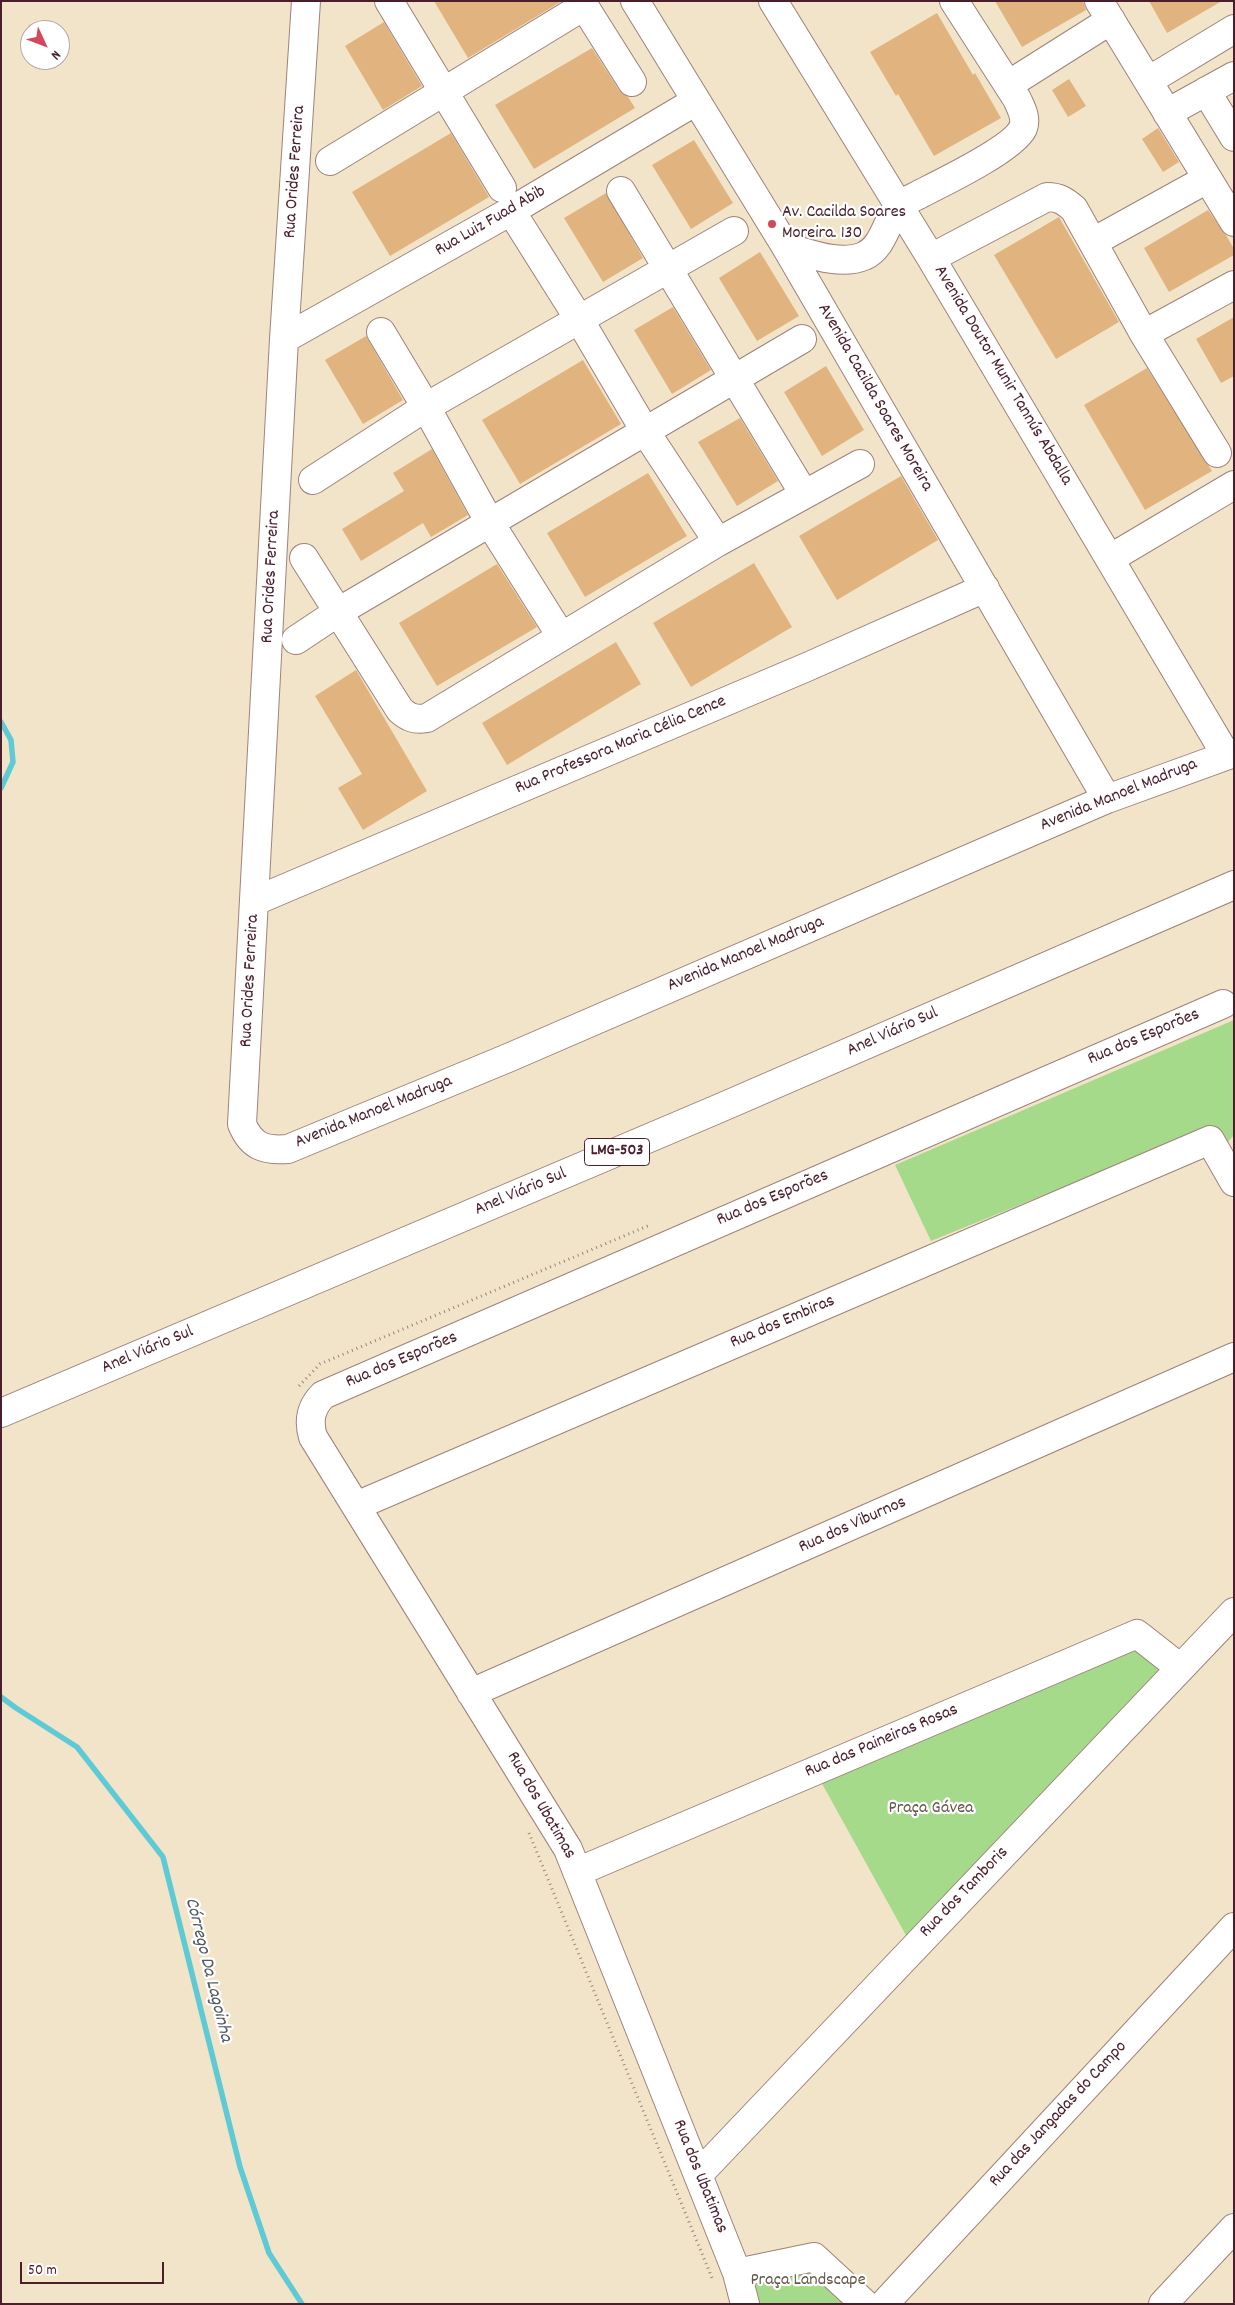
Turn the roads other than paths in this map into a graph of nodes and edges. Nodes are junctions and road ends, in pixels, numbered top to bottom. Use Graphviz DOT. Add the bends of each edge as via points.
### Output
graph roads {
  1 [pos="389,1"];
  2 [pos="635,1"];
  3 [pos="773,1"];
  4 [pos="954,1"];
  5 [pos="312,4"];
  6 [pos="582,4"];
  7 [pos="1105,11"];
  8 [pos="1234,29"];
  9 [pos="1234,76"];
  10 [pos="1148,81"];
  11 [pos="632,82"];
  12 [pos="1008,85"];
  13 [pos="443,91"];
  14 [pos="1206,92"];
  15 [pos="696,101"];
  16 [pos="1167,113"];
  17 [pos="1234,137"];
  18 [pos="330,161"];
  19 [pos="1207,179"];
  20 [pos="621,191"];
  21 [pos="506,200"];
  22 [pos="899,206"];
  23 [pos="1234,222"];
  24 [pos="734,231"];
  25 [pos="1093,242"];
  26 [pos="786,247"];
  27 [pos="931,258"];
  28 [pos="667,269"];
  29 [pos="1234,285"];
  30 [pos="579,319"];
  31 [pos="381,332"];
  32 [pos="1144,334"];
  33 [pos="802,339"];
  34 [pos="284,340"];
  35 [pos="734,379"];
  36 [pos="426,407"];
  37 [pos="645,431"];
  38 [pos="1218,453"];
  39 [pos="860,464"];
  40 [pos="313,480"];
  41 [pos="1234,485"];
  42 [pos="804,494"];
  43 [pos="490,523"];
  44 [pos="718,542"];
  45 [pos="304,558"];
  46 [pos="1111,558"];
  47 [pos="986,588"];
  48 [pos="338,612"];
  49 [pos="561,636"];
  50 [pos="296,640"];
  51 [pos="1230,754"];
  52 [pos="1107,799"];
  53 [pos="1233,885"];
  54 [pos="255,901"];
  55 [pos="1223,1004"];
  56 [pos="259,1146"];
  57 [pos="1234,1182"];
  58 [pos="1234,1357"];
  59 [pos="310,1391"];
  60 [pos="1,1413"];
  61 [pos="356,1506"];
  62 [pos="1234,1612"];
  63 [pos="1179,1667"];
  64 [pos="471,1693"];
  65 [pos="577,1872"];
  66 [pos="1234,1927"];
  67 [pos="698,2175"];
  68 [pos="1234,2228"];
  69 [pos="726,2279"];
  70 [pos="745,2304"];
  71 [pos="865,2304"];
  72 [pos="884,2304"];
  73 [pos="1163,2304"];
  1 -- 13 [label="street"];
  2 -- 15 [label="street, Avenida Cacilda Soares Moreira"];
  3 -- 22 [label="street, Avenida Doutor Munir Tannús Abdalla"];
  4 -- 12 [label="street"];
  5 -- 34 [label="street, Rua Orides Ferreira"];
  6 -- 11 [label="street"];
  6 -- 13 [label="street"];
  7 -- 10 [label="street"];
  7 -- 12 [label="street"];
  8 -- 10 [label="street"];
  9 -- 14 [label="street"];
  10 -- 16 [label="street"];
  12 -- 22 [label="street" via="1024,114 1024,126 1016,138 972,167"];
  13 -- 18 [label="street"];
  13 -- 21 [label="street"];
  14 -- 16 [label="street"];
  14 -- 17 [label="street"];
  15 -- 21 [label="street, Rua Luiz Fuad Abib"];
  15 -- 26 [label="street, Avenida Cacilda Soares Moreira"];
  16 -- 19 [label="street"];
  19 -- 23 [label="street"];
  19 -- 25 [label="street"];
  20 -- 28 [label="street"];
  21 -- 30 [label="street"];
  21 -- 34 [label="street, Rua Luiz Fuad Abib"];
  22 -- 26 [label="street" via="878,244 866,255 850,260 831,259"];
  22 -- 27 [label="street, Avenida Doutor Munir Tannús Abdalla"];
  24 -- 28 [label="street"];
  25 -- 27 [label="street" via="1074,209 1057,197 1047,197"];
  25 -- 32 [label="street"];
  26 -- 47 [label="street, Avenida Cacilda Soares Moreira"];
  27 -- 46 [label="street, Avenida Doutor Munir Tannús Abdalla"];
  28 -- 30 [label="street"];
  28 -- 35 [label="street"];
  29 -- 32 [label="street"];
  30 -- 36 [label="street"];
  30 -- 37 [label="street"];
  31 -- 36 [label="street"];
  32 -- 38 [label="street"];
  33 -- 35 [label="street"];
  34 -- 54 [label="street, Rua Orides Ferreira"];
  35 -- 37 [label="street"];
  35 -- 42 [label="street"];
  36 -- 40 [label="street"];
  36 -- 43 [label="street"];
  37 -- 43 [label="street"];
  37 -- 44 [label="street"];
  39 -- 42 [label="street"];
  41 -- 46 [label="street"];
  42 -- 44 [label="street"];
  43 -- 48 [label="street"];
  43 -- 49 [label="street"];
  44 -- 49 [label="street"];
  45 -- 48 [label="street"];
  46 -- 51 [label="street, Avenida Doutor Munir Tannús Abdalla"];
  47 -- 52 [label="street, Avenida Cacilda Soares Moreira"];
  47 -- 54 [label="street, Rua Professora Maria Célia Cence"];
  48 -- 49 [label="street" via="400,710 417,720 427,718"];
  48 -- 50 [label="street"];
  51 -- 52 [label="street, Avenida Manoel Madruga"];
  52 -- 56 [label="street, Avenida Manoel Madruga" via="517,1054 288,1149"];
  53 -- 60 [label="street, Anel Viário Sul / LMG-503" via="720,1108"];
  54 -- 56 [label="street, Rua Orides Ferreira" via="242,1124 247,1137"];
  55 -- 59 [label="street, Rua dos Esporões"];
  57 -- 61 [label="street, Rua dos Embiras" via="1210,1140"];
  58 -- 64 [label="street, Rua dos Viburnos"];
  59 -- 61 [label="street, Rua dos Ubatimas" via="315,1403 309,1425 313,1437"];
  61 -- 64 [label="street, Rua dos Ubatimas"];
  62 -- 63 [label="street, Rua dos Tamboris"];
  63 -- 65 [label="street, Rua das Paineiras Rosas" via="1137,1634"];
  63 -- 67 [label="street, Rua dos Tamboris"];
  64 -- 65 [label="street, Rua dos Ubatimas" via="568,1849"];
  65 -- 67 [label="street, Rua dos Ubatimas"];
  66 -- 72 [label="street, Rua das Jangadas do Campo"];
  67 -- 69 [label="street, Rua dos Ubatimas"];
  68 -- 73 [label="street"];
  69 -- 70 [label="street, Rua dos Ubatimas"];
  69 -- 71 [label="street" via="814,2258"];
}
